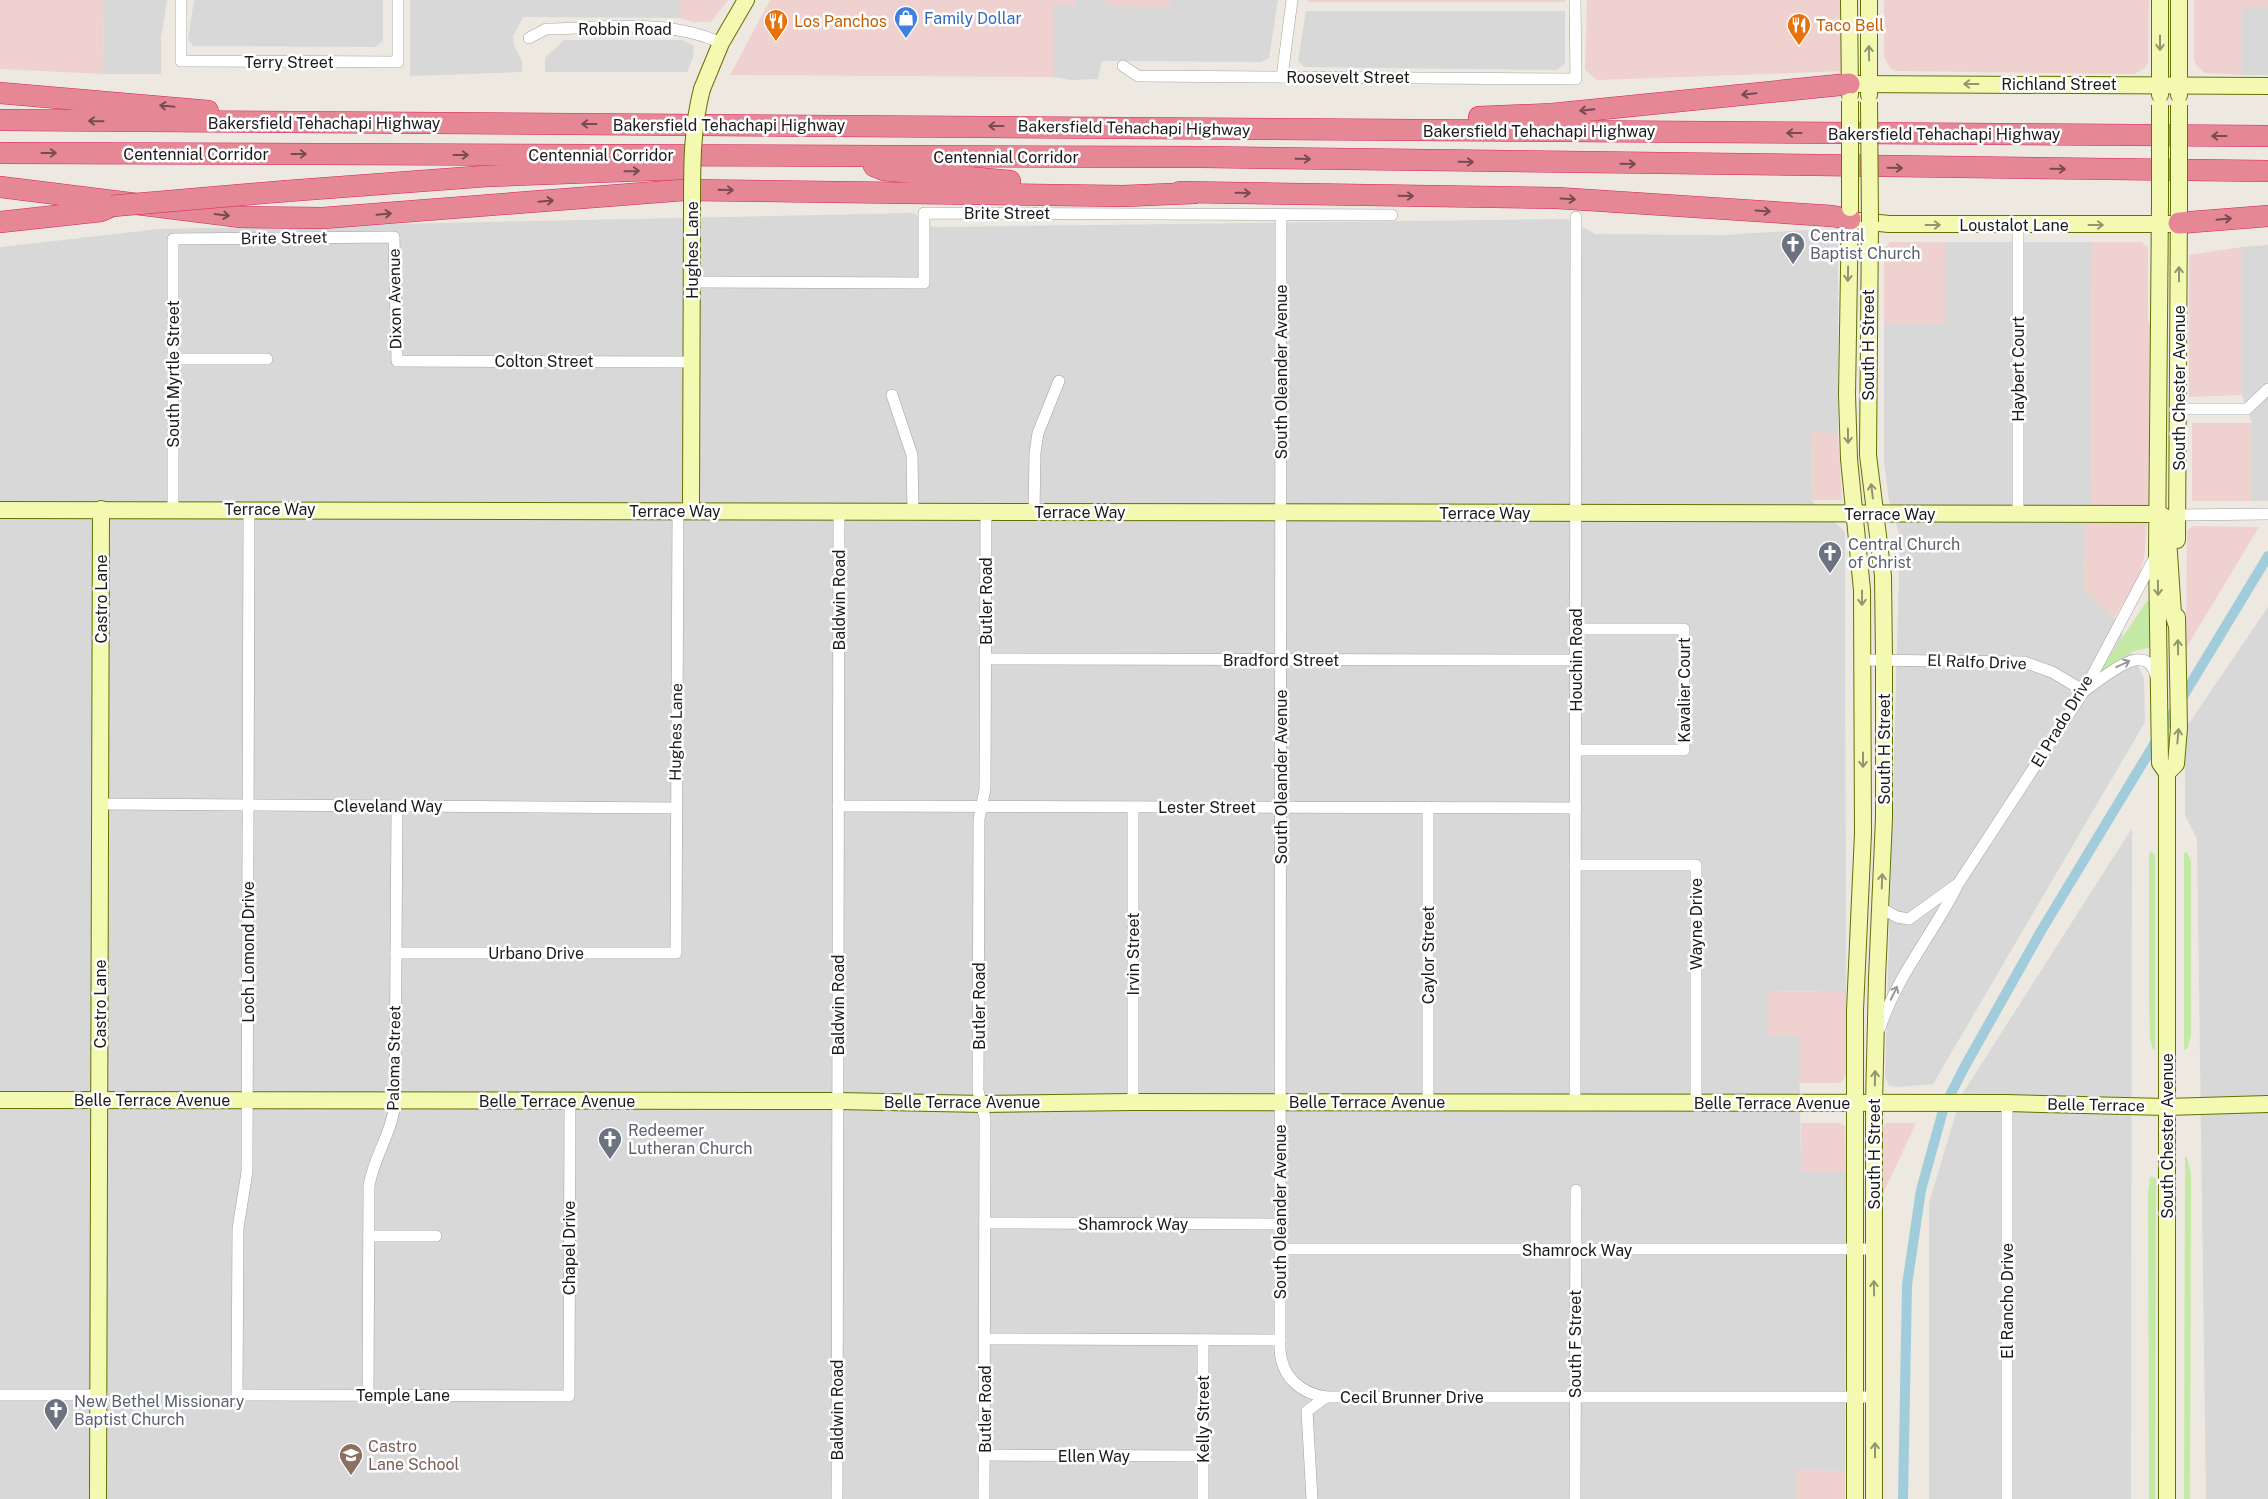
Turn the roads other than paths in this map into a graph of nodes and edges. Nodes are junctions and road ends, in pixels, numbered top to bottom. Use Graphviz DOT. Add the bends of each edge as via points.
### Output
graph roads {
  1 [pos="181,0"];
  2 [pos="398,0"];
  3 [pos="746,0"];
  4 [pos="1292,0"];
  5 [pos="1575,0"];
  6 [pos="1849,0"];
  7 [pos="1869,0"];
  8 [pos="2160,0"];
  9 [pos="2179,0"];
  10 [pos="529,38"];
  11 [pos="721,43"];
  12 [pos="1123,66"];
  13 [pos="1282,77"];
  14 [pos="2160,86"];
  15 [pos="2179,86"];
  16 [pos="2268,86"];
  17 [pos="1856,90"];
  18 [pos="0,93"];
  19 [pos="0,120"];
  20 [pos="320,124"];
  21 [pos="1220,129"];
  22 [pos="2268,136"];
  23 [pos="0,153"];
  24 [pos="1202,157"];
  25 [pos="874,166"];
  26 [pos="2268,171"];
  27 [pos="0,186"];
  28 [pos="1194,193"];
  29 [pos="1281,215"];
  30 [pos="1392,215"];
  31 [pos="1857,216"];
  32 [pos="2268,216"];
  33 [pos="10,217"];
  34 [pos="1576,217"];
  35 [pos="2173,217"];
  36 [pos="2018,225"];
  37 [pos="394,237"];
  38 [pos="173,239"];
  39 [pos="692,282"];
  40 [pos="2161,315"];
  41 [pos="173,359"];
  42 [pos="267,359"];
  43 [pos="397,361"];
  44 [pos="692,362"];
  45 [pos="1059,381"];
  46 [pos="2268,389"];
  47 [pos="892,395"];
  48 [pos="2178,409"];
  49 [pos="2160,412"];
  50 [pos="101,509"];
  51 [pos="173,509"];
  52 [pos="249,509"];
  53 [pos="0,510"];
  54 [pos="685,511"];
  55 [pos="839,511"];
  56 [pos="913,511"];
  57 [pos="986,512"];
  58 [pos="1034,512"];
  59 [pos="1281,512"];
  60 [pos="1576,513"];
  61 [pos="1855,514"];
  62 [pos="1875,514"];
  63 [pos="2018,514"];
  64 [pos="2159,514"];
  65 [pos="2268,514"];
  66 [pos="2178,515"];
  67 [pos="2157,554"];
  68 [pos="2177,626"];
  69 [pos="1576,629"];
  70 [pos="986,659"];
  71 [pos="1281,660"];
  72 [pos="1576,660"];
  73 [pos="1862,660"];
  74 [pos="1884,660"];
  75 [pos="2084,691"];
  76 [pos="2159,696"];
  77 [pos="1576,750"];
  78 [pos="2167,773"];
  79 [pos="100,804"];
  80 [pos="248,805"];
  81 [pos="397,806"];
  82 [pos="838,806"];
  83 [pos="982,807"];
  84 [pos="1133,807"];
  85 [pos="1281,807"];
  86 [pos="1428,807"];
  87 [pos="676,808"];
  88 [pos="1576,808"];
  89 [pos="1575,865"];
  90 [pos="1958,884"];
  91 [pos="1881,908"];
  92 [pos="396,953"];
  93 [pos="676,953"];
  94 [pos="1876,1039"];
  95 [pos="0,1100"];
  96 [pos="99,1100"];
  97 [pos="248,1100"];
  98 [pos="395,1100"];
  99 [pos="570,1101"];
  100 [pos="838,1101"];
  101 [pos="1133,1102"];
  102 [pos="1280,1102"];
  103 [pos="1428,1102"];
  104 [pos="1575,1102"];
  105 [pos="1696,1103"];
  106 [pos="2007,1103"];
  107 [pos="983,1104"];
  108 [pos="1854,1104"];
  109 [pos="1874,1104"];
  110 [pos="1924,1104"];
  111 [pos="2268,1104"];
  112 [pos="2166,1106"];
  113 [pos="1576,1190"];
  114 [pos="985,1223"];
  115 [pos="1280,1224"];
  116 [pos="368,1236"];
  117 [pos="436,1236"];
  118 [pos="1280,1249"];
  119 [pos="1874,1249"];
  120 [pos="1575,1250"];
  121 [pos="1855,1250"];
  122 [pos="985,1339"];
  123 [pos="1203,1340"];
  124 [pos="1280,1340"];
  125 [pos="0,1395"];
  126 [pos="99,1395"];
  127 [pos="237,1395"];
  128 [pos="368,1395"];
  129 [pos="569,1396"];
  130 [pos="1326,1397"];
  131 [pos="1575,1397"];
  132 [pos="1875,1397"];
  133 [pos="1855,1398"];
  134 [pos="984,1455"];
  135 [pos="1203,1456"];
  136 [pos="98,1499"];
  137 [pos="837,1499"];
  138 [pos="984,1499"];
  139 [pos="1203,1499"];
  140 [pos="1312,1499"];
  141 [pos="1575,1499"];
  142 [pos="1855,1499"];
  143 [pos="1874,1499"];
  144 [pos="2007,1499"];
  145 [pos="2167,1499"];
  1 -- 2 [label="street, Terry Street" via="181,61 398,62"];
  3 -- 11 [label="street, Hughes Lane"];
  4 -- 13 [label="street"];
  5 -- 13 [label="street, Roosevelt Street" via="1576,79"];
  6 -- 17 [label="street, South H Street"];
  17 -- 7 [label="street, South H Street, one-way"];
  8 -- 14 [label="street, South Chester Avenue, one-way"];
  9 -- 15 [label="street, South Chester Avenue"];
  10 -- 11 [label="street, Robbin Road" via="546,29 665,28 687,30"];
  11 -- 39 [label="street, Hughes Lane, bridge" via="695,113"];
  12 -- 13 [label="street, Roosevelt Street" via="1138,76"];
  14 -- 15 [label="street, Richland Street"];
  14 -- 17 [label="street, Richland Street, one-way"];
  14 -- 35 [label="street, South Chester Avenue, bridge" via="2160,203"];
  15 -- 16 [label="street, Richland Street"];
  15 -- 35 [label="street, South Chester Avenue, bridge"];
  17 -- 21 [label="highway, one-way" via="1552,114"];
  17 -- 31 [label="street, South H Street, bridge"];
  17 -- 31 [label="street, South H Street, bridge" via="1869,102"];
  20 -- 18 [label="highway, one-way" via="170,106"];
  20 -- 19 [label="highway, Bakersfield Tehachapi Highway, one-way"];
  21 -- 20 [label="highway, Bakersfield Tehachapi Highway, one-way"];
  22 -- 21 [label="highway, Bakersfield Tehachapi Highway, one-way"];
  23 -- 24 [label="highway, Centennial Corridor, one-way"];
  24 -- 25 [label="highway"];
  24 -- 26 [label="highway, Bakersfield Tehachapi Highway, one-way"];
  25 -- 28 [label="highway" via="884,170 985,179"];
  33 -- 25 [label="highway, one-way, bridge" via="100,205 433,179 544,173"];
  27 -- 28 [label="highway, one-way" via="234,217 323,218 684,190 1124,196"];
  28 -- 31 [label="highway, one-way" via="1557,198"];
  29 -- 30 [label="street, Brite Street"];
  29 -- 39 [label="street, Brite Street" via="924,213 924,283"];
  29 -- 59 [label="street, South Oleander Avenue"];
  31 -- 36 [label="street, Loustalot Lane, one-way"];
  31 -- 61 [label="street, South H Street, one-way" via="1847,405 1848,459"];
  62 -- 31 [label="street, South H Street, one-way" via="1868,455"];
  35 -- 32 [label="highway, one-way"];
  34 -- 60 [label="street, Houchin Road"];
  36 -- 35 [label="street, Loustalot Lane, one-way"];
  35 -- 40 [label="street, South Chester Avenue"];
  48 -- 35 [label="street, South Chester Avenue, one-way"];
  36 -- 63 [label="street, Haybert Court"];
  37 -- 38 [label="street, Brite Street"];
  37 -- 43 [label="street, Dixon Avenue"];
  38 -- 41 [label="street, South Myrtle Street"];
  39 -- 44 [label="street, Hughes Lane"];
  40 -- 48 [label="street" via="2166,331 2167,382 2170,396"];
  40 -- 49 [label="street, South Chester Avenue"];
  41 -- 42 [label="street"];
  41 -- 51 [label="street, South Myrtle Street"];
  43 -- 44 [label="street, Colton Street"];
  44 -- 54 [label="street, Hughes Lane"];
  45 -- 58 [label="street" via="1038,433"];
  46 -- 48 [label="street" via="2247,409"];
  47 -- 56 [label="street" via="912,455"];
  48 -- 66 [label="street, South Chester Avenue"];
  49 -- 64 [label="street, South Chester Avenue"];
  49 -- 66 [label="street" via="2167,424 2169,495 2173,510"];
  50 -- 51 [label="street, Terrace Way"];
  50 -- 53 [label="street, Terrace Way"];
  50 -- 79 [label="street, Castro Lane"];
  51 -- 52 [label="street, Terrace Way"];
  52 -- 54 [label="street, Terrace Way"];
  52 -- 80 [label="street, Loch Lomond Drive"];
  54 -- 55 [label="street, Terrace Way"];
  54 -- 87 [label="street, Hughes Lane"];
  55 -- 56 [label="street, Terrace Way"];
  55 -- 82 [label="street, Baldwin Road"];
  56 -- 57 [label="street, Terrace Way"];
  57 -- 58 [label="street, Terrace Way"];
  57 -- 70 [label="street, Butler Road"];
  58 -- 59 [label="street, Terrace Way"];
  59 -- 60 [label="street, Terrace Way"];
  59 -- 71 [label="street, South Oleander Avenue"];
  60 -- 61 [label="street, Terrace Way"];
  60 -- 69 [label="street, Houchin Road"];
  61 -- 62 [label="street, Terrace Way"];
  61 -- 73 [label="street, South H Street, one-way" via="1862,590"];
  62 -- 63 [label="street, Terrace Way"];
  62 -- 74 [label="street, South H Street" via="1883,576"];
  63 -- 64 [label="street, Terrace Way"];
  64 -- 67 [label="street, South Chester Avenue"];
  64 -- 68 [label="street" via="2165,518 2168,527 2172,600"];
  65 -- 66 [label="street"];
  66 -- 68 [label="street, South Chester Avenue"];
  67 -- 75 [label="street, El Prado Drive"];
  67 -- 76 [label="street, South Chester Avenue, one-way"];
  78 -- 68 [label="street, South Chester Avenue, one-way" via="2176,764"];
  69 -- 72 [label="street, Houchin Road"];
  69 -- 77 [label="street, Kavalier Court" via="1684,629 1684,750"];
  70 -- 71 [label="street, Bradford Street"];
  70 -- 83 [label="street, Butler Road" via="985,789"];
  71 -- 72 [label="street, Bradford Street"];
  71 -- 85 [label="street, South Oleander Avenue"];
  72 -- 77 [label="street, Houchin Road"];
  73 -- 74 [label="street, El Ralfo Drive"];
  73 -- 108 [label="street, South H Street, one-way" via="1864,833"];
  74 -- 75 [label="street, El Ralfo Drive" via="2024,662 2052,672"];
  91 -- 74 [label="street, South H Street, one-way"];
  75 -- 76 [label="street, one-way" via="2116,668 2140,659 2150,665 2156,676"];
  75 -- 90 [label="street, El Prado Drive"];
  76 -- 78 [label="street, South Chester Avenue" via="2160,763"];
  77 -- 88 [label="street, Houchin Road"];
  78 -- 112 [label="street, South Chester Avenue"];
  79 -- 80 [label="street, Cleveland Way"];
  79 -- 96 [label="street, Castro Lane"];
  80 -- 81 [label="street, Cleveland Way"];
  80 -- 97 [label="street, Loch Lomond Drive"];
  81 -- 87 [label="street, Cleveland Way"];
  81 -- 92 [label="street, Paloma Street"];
  82 -- 83 [label="street, Lester Street"];
  82 -- 100 [label="street, Baldwin Road"];
  83 -- 84 [label="street, Lester Street"];
  83 -- 107 [label="street, Butler Road" via="979,819 978,1091"];
  84 -- 85 [label="street, Lester Street"];
  84 -- 101 [label="street, Irvin Street"];
  85 -- 86 [label="street, Lester Street"];
  85 -- 102 [label="street, South Oleander Avenue"];
  86 -- 88 [label="street, Lester Street"];
  86 -- 103 [label="street, Caylor Street"];
  87 -- 93 [label="street, Hughes Lane"];
  88 -- 89 [label="street, Houchin Road"];
  89 -- 104 [label="street, Houchin Road"];
  89 -- 105 [label="street, Wayne Drive" via="1696,865"];
  90 -- 91 [label="street, El Prado Drive" via="1909,919 1897,917"];
  94 -- 90 [label="street, El Prado Drive, one-way" via="1894,991 1943,914"];
  91 -- 94 [label="street, South H Street"];
  92 -- 93 [label="street, Urbano Drive"];
  92 -- 98 [label="street, Paloma Street"];
  109 -- 94 [label="street, South H Street, one-way"];
  95 -- 96 [label="street, Belle Terrace Avenue"];
  96 -- 97 [label="street, Belle Terrace Avenue"];
  96 -- 126 [label="street, Castro Lane"];
  97 -- 98 [label="street, Belle Terrace Avenue"];
  97 -- 127 [label="street, Loch Lomond Drive" via="247,1172 238,1228"];
  98 -- 99 [label="street, Belle Terrace Avenue"];
  98 -- 116 [label="street, Paloma Street" via="390,1129 371,1172"];
  99 -- 100 [label="street, Belle Terrace Avenue"];
  99 -- 129 [label="street, Chapel Drive"];
  100 -- 107 [label="street, Belle Terrace Avenue"];
  100 -- 137 [label="street, Baldwin Road"];
  101 -- 102 [label="street, Belle Terrace Avenue"];
  101 -- 107 [label="street, Belle Terrace Avenue"];
  102 -- 103 [label="street, Belle Terrace Avenue"];
  102 -- 115 [label="street, South Oleander Avenue"];
  103 -- 104 [label="street, Belle Terrace Avenue"];
  104 -- 105 [label="street, Belle Terrace Avenue"];
  105 -- 108 [label="street, Belle Terrace Avenue"];
  106 -- 110 [label="street, Belle Terrace"];
  106 -- 112 [label="street, Belle Terrace"];
  106 -- 144 [label="street, El Rancho Drive"];
  107 -- 114 [label="street, Butler Road"];
  108 -- 109 [label="street, Belle Terrace Avenue"];
  108 -- 121 [label="street, South H Street"];
  109 -- 110 [label="street, Belle Terrace Avenue"];
  109 -- 119 [label="street, South H Street"];
  111 -- 112 [label="street, Belle Terrace"];
  112 -- 145 [label="street, South Chester Avenue"];
  113 -- 120 [label="street, South F Street"];
  114 -- 115 [label="street, Shamrock Way"];
  114 -- 122 [label="street, Butler Road"];
  115 -- 118 [label="street, South Oleander Avenue"];
  116 -- 117 [label="street"];
  116 -- 128 [label="street, Paloma Street"];
  118 -- 120 [label="street, Shamrock Way"];
  118 -- 124 [label="street, South Oleander Avenue"];
  119 -- 121 [label="street, Shamrock Way"];
  132 -- 119 [label="street, South H Street, one-way"];
  120 -- 121 [label="street, Shamrock Way"];
  120 -- 131 [label="street, South F Street"];
  121 -- 133 [label="street, South H Street"];
  122 -- 123 [label="street"];
  122 -- 134 [label="street, Butler Road"];
  123 -- 124 [label="street"];
  123 -- 135 [label="street, Kelly Street"];
  124 -- 130 [label="street, Cecil Brunner Drive" via="1280,1358 1290,1379 1307,1393"];
  125 -- 126 [label="street"];
  126 -- 136 [label="street, Castro Lane"];
  127 -- 128 [label="street, Temple Lane"];
  128 -- 129 [label="street, Temple Lane"];
  130 -- 131 [label="street, Cecil Brunner Drive"];
  130 -- 140 [label="street" via="1307,1411"];
  131 -- 133 [label="street, Cecil Brunner Drive"];
  131 -- 141 [label="street, South F Street"];
  132 -- 133 [label="street, Cecil Brunner Drive"];
  143 -- 132 [label="street, South H Street, one-way"];
  133 -- 142 [label="street, South H Street"];
  134 -- 135 [label="street, Ellen Way"];
  134 -- 138 [label="street, Butler Road"];
  135 -- 139 [label="street, Kelly Street"];
}
